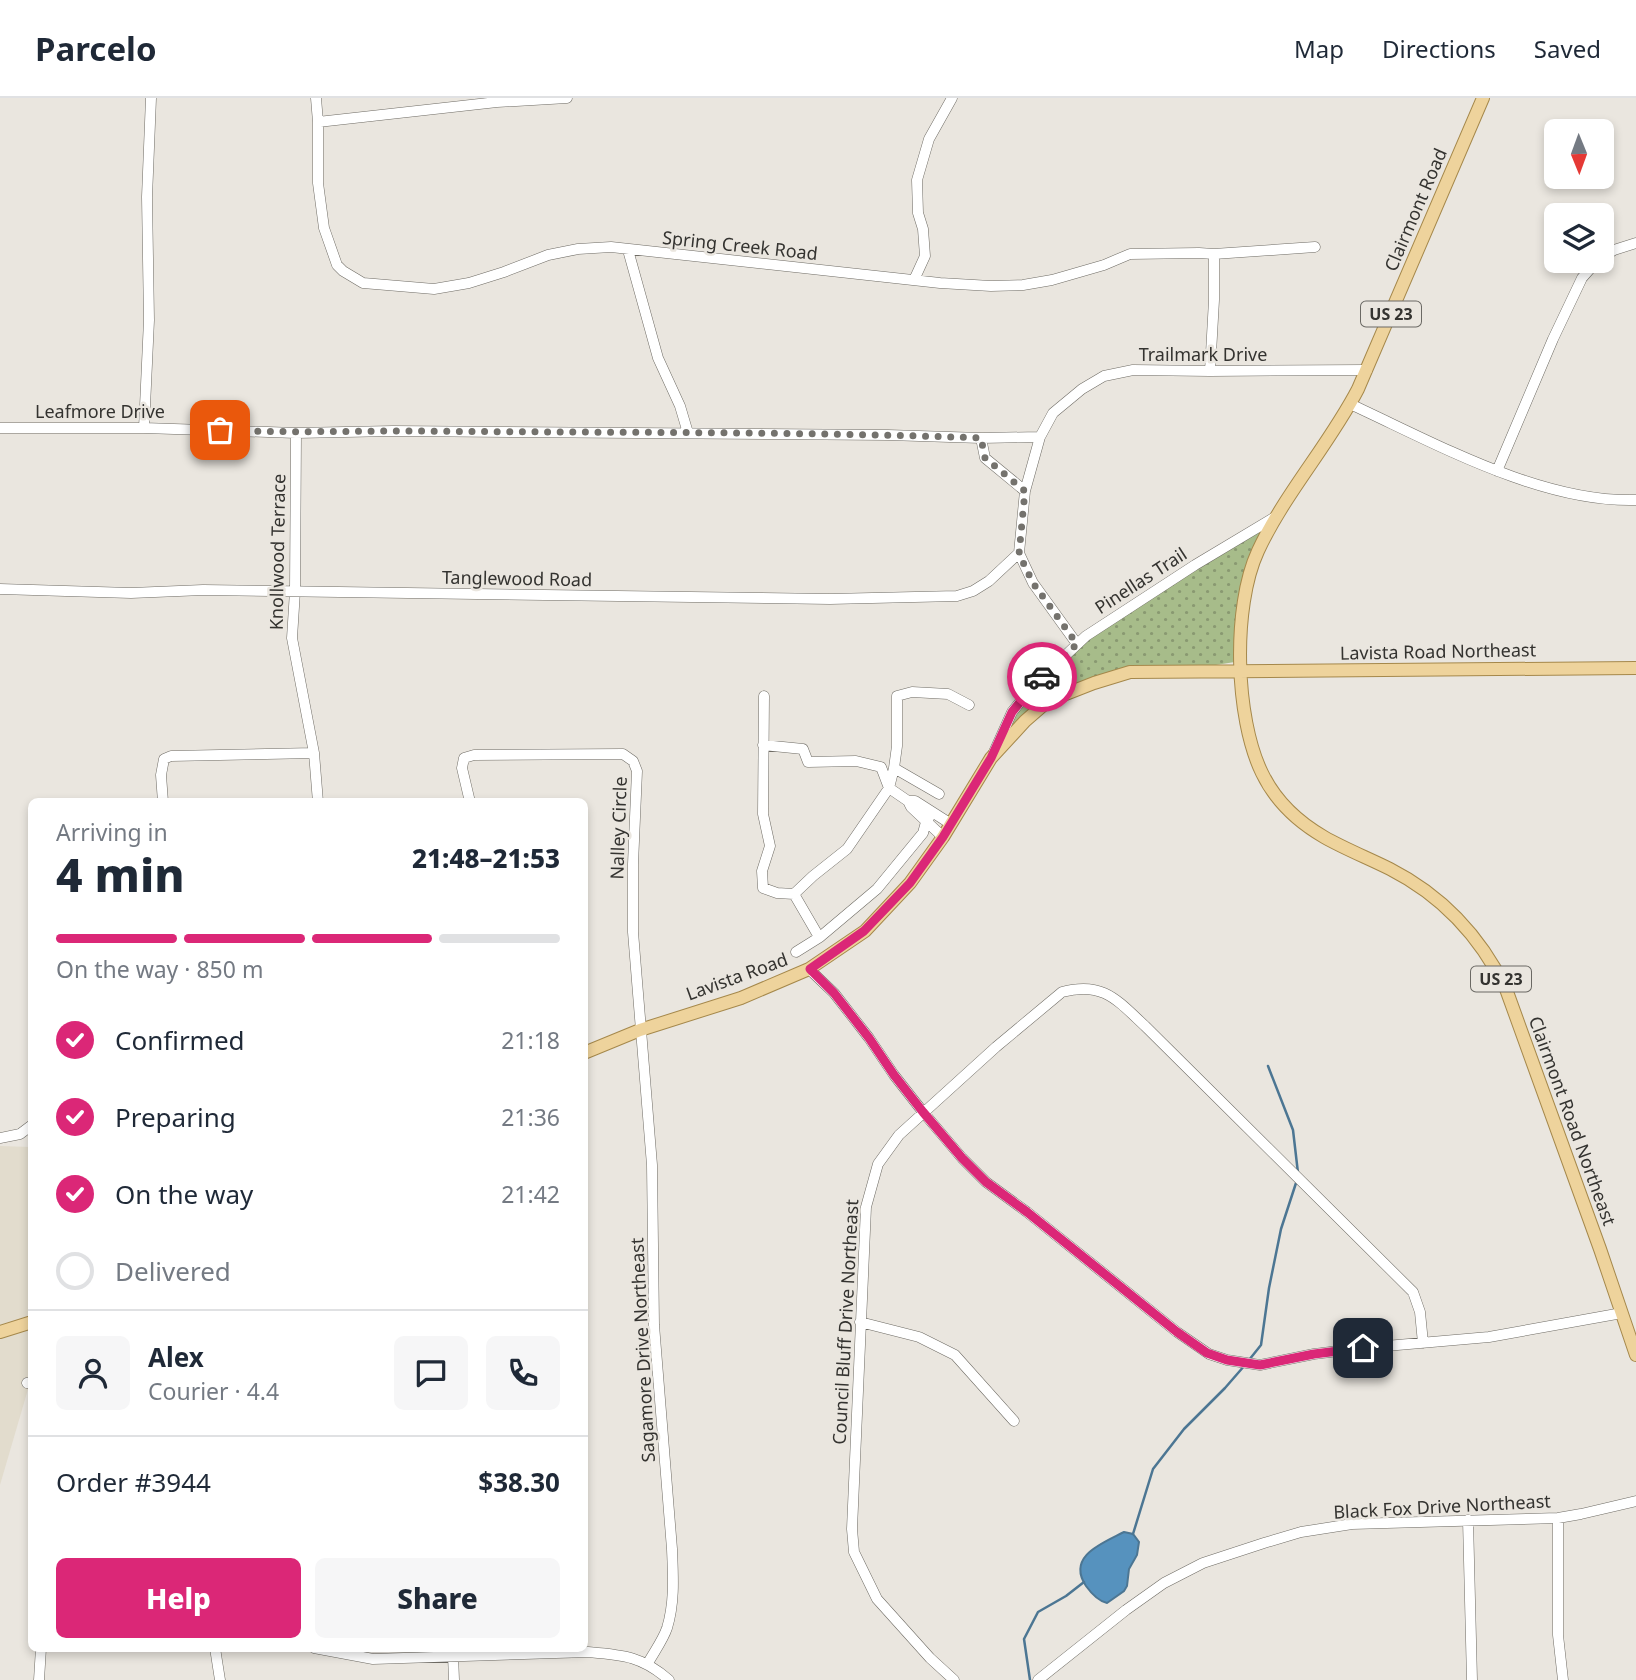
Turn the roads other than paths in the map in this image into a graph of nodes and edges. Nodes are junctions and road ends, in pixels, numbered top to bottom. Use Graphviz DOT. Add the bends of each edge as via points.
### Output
graph roads {
  1 [pos="150,98"];
  2 [pos="316,98"];
  3 [pos="567,98"];
  4 [pos="951,98"];
  5 [pos="1483,98"];
  6 [pos="318,122"];
  7 [pos="1636,243"];
  8 [pos="1315,247"];
  9 [pos="628,250"];
  10 [pos="1614,250"];
  11 [pos="1214,254"];
  12 [pos="1587,273"];
  13 [pos="914,280"];
  14 [pos="1367,370"];
  15 [pos="1210,371"];
  16 [pos="1350,404"];
  17 [pos="0,428"];
  18 [pos="144,428"];
  19 [pos="296,433"];
  20 [pos="688,433"];
  21 [pos="981,438"];
  22 [pos="1040,438"];
  23 [pos="1497,471"];
  24 [pos="1025,491"];
  25 [pos="1636,500"];
  26 [pos="1276,517"];
  27 [pos="1019,554"];
  28 [pos="0,589"];
  29 [pos="295,591"];
  30 [pos="1077,644"];
  31 [pos="1636,667"];
  32 [pos="1241,671"];
  33 [pos="764,696"];
  34 [pos="969,705"];
  35 [pos="763,745"];
  36 [pos="314,753"];
  37 [pos="991,758"];
  38 [pos="894,768"];
  39 [pos="888,789"];
  40 [pos="939,794"];
  41 [pos="163,798"];
  42 [pos="318,798"];
  43 [pos="469,798"];
  44 [pos="908,801"];
  45 [pos="932,813"];
  46 [pos="926,822"];
  47 [pos="951,824"];
  48 [pos="943,837"];
  49 [pos="794,894"];
  50 [pos="819,937"];
  51 [pos="796,952"];
  52 [pos="810,969"];
  53 [pos="640,1030"];
  54 [pos="588,1051"];
  55 [pos="923,1112"];
  56 [pos="28,1128"];
  57 [pos="0,1138"];
  58 [pos="1622,1313"];
  59 [pos="860,1322"];
  60 [pos="28,1323"];
  61 [pos="0,1332"];
  62 [pos="1423,1343"];
  63 [pos="1636,1355"];
  64 [pos="1014,1420"];
  65 [pos="1636,1500"];
  66 [pos="1558,1518"];
  67 [pos="1468,1520"];
  68 [pos="41,1652"];
  69 [pos="216,1652"];
  70 [pos="335,1652"];
  71 [pos="453,1655"];
  72 [pos="648,1663"];
  73 [pos="39,1680"];
  74 [pos="220,1680"];
  75 [pos="454,1680"];
  76 [pos="669,1680"];
  77 [pos="954,1680"];
  78 [pos="1038,1680"];
  79 [pos="1472,1680"];
  80 [pos="1563,1680"];
  1 -- 18 [label="street"];
  2 -- 6 [label="street, Spring Creek Road"];
  3 -- 6 [label="street"];
  4 -- 13 [label="street" via="929,139 917,180 925,256"];
  5 -- 14 [label="main road, Clairmont Road / US 23"];
  6 -- 9 [label="street, Spring Creek Road" via="324,228 337,265 363,283 434,289 469,283 548,255 578,249"];
  7 -- 10 [label="street"];
  8 -- 11 [label="street, Spring Creek Road"];
  9 -- 13 [label="street, Spring Creek Road"];
  9 -- 20 [label="street" via="658,358"];
  11 -- 13 [label="street, Spring Creek Road" via="1130,254 1023,285"];
  11 -- 15 [label="street"];
  12 -- 23 [label="street" via="1553,339"];
  14 -- 15 [label="street, Trailmark Drive"];
  14 -- 16 [label="main road, Clairmont Road / US 23"];
  15 -- 22 [label="street, Trailmark Drive" via="1133,370 1104,376 1053,413"];
  16 -- 23 [label="street"];
  16 -- 26 [label="main road, Clairmont Road / US 23"];
  17 -- 18 [label="street, Leafmore Drive"];
  18 -- 19 [label="street, Leafmore Drive"];
  19 -- 20 [label="street, Leafmore Drive"];
  19 -- 29 [label="street, Knollwood Terrace"];
  20 -- 21 [label="street, Leafmore Drive"];
  21 -- 22 [label="street, Leafmore Drive"];
  21 -- 24 [label="street" via="985,458"];
  22 -- 24 [label="street, Trailmark Drive"];
  23 -- 25 [label="street" via="1591,498"];
  24 -- 27 [label="street, Trailmark Drive"];
  26 -- 30 [label="street, Pinellas Trail"];
  26 -- 32 [label="main road, Clairmont Road Northeast / US 23" via="1256,555 1244,596"];
  27 -- 29 [label="street, Tanglewood Road" via="989,581 957,596 830,599"];
  27 -- 30 [label="street" via="1033,583"];
  28 -- 29 [label="street, Tanglewood Road"];
  29 -- 36 [label="street, Knollwood Terrace" via="292,638"];
  30 -- 37 [label="street, Pinellas Trail" via="1012,712"];
  31 -- 32 [label="main road, Lavista Road Northeast"];
  32 -- 37 [label="main road, Lavista Road" via="1130,672 1094,683 1048,701"];
  32 -- 58 [label="main road, Clairmont Road Northeast / US 23" via="1250,743 1281,801 1311,830 1434,896 1489,958 1508,996"];
  33 -- 35 [label="street"];
  34 -- 38 [label="street" via="948,694 897,696"];
  35 -- 39 [label="street" via="803,749 808,762 856,761 881,767"];
  35 -- 49 [label="street" via="763,814 770,846 762,871 763,888"];
  36 -- 41 [label="street" via="171,756 164,759"];
  36 -- 42 [label="street, Knollwood Terrace"];
  37 -- 47 [label="main road, Lavista Road"];
  38 -- 39 [label="street"];
  38 -- 40 [label="street"];
  39 -- 44 [label="street"];
  39 -- 49 [label="street" via="846,849"];
  43 -- 53 [label="street, Nalley Circle" via="462,768 464,758 474,755 601,753 623,754 633,761 637,771 632,932"];
  44 -- 45 [label="street"];
  44 -- 46 [label="street"];
  45 -- 46 [label="street"];
  45 -- 47 [label="street"];
  46 -- 48 [label="street"];
  46 -- 50 [label="street" via="923,833 877,889"];
  47 -- 48 [label="main road, Lavista Road"];
  48 -- 52 [label="main road, Lavista Road" via="910,883 864,931"];
  49 -- 50 [label="street"];
  50 -- 51 [label="street"];
  52 -- 53 [label="main road, Lavista Road" via="741,998"];
  52 -- 55 [label="street" via="834,993"];
  53 -- 54 [label="main road, Lavista Road"];
  53 -- 72 [label="street, Sagamore Drive Northeast" via="652,1165 654,1325 673,1562 666,1629"];
  55 -- 59 [label="street, Council Bluff Drive Northeast" via="878,1164 866,1207"];
  55 -- 62 [label="street" via="986,1182 1209,1354 1260,1365 1314,1354"];
  55 -- 62 [label="street, Council Bluff Drive Northeast" via="1062,992 1094,989 1116,998 1413,1292"];
  56 -- 57 [label="street"];
  58 -- 62 [label="street" via="1489,1338"];
  58 -- 63 [label="main road, Clairmont Road Northeast / US 23"];
  59 -- 64 [label="street" via="919,1337 955,1355"];
  59 -- 77 [label="street, Council Bluff Drive Northeast" via="854,1552 877,1599"];
  60 -- 61 [label="main road"];
  65 -- 66 [label="street, Black Fox Drive Northeast"];
  66 -- 67 [label="street, Black Fox Drive Northeast"];
  66 -- 80 [label="street" via="1558,1635"];
  67 -- 78 [label="street, Black Fox Drive Northeast" via="1352,1524 1301,1532 1203,1563 1164,1583"];
  67 -- 79 [label="street"];
  68 -- 73 [label="street"];
  69 -- 74 [label="street"];
  70 -- 71 [label="street" via="373,1659"];
  71 -- 72 [label="street" via="588,1652"];
  71 -- 75 [label="street"];
  72 -- 76 [label="street"];
}
